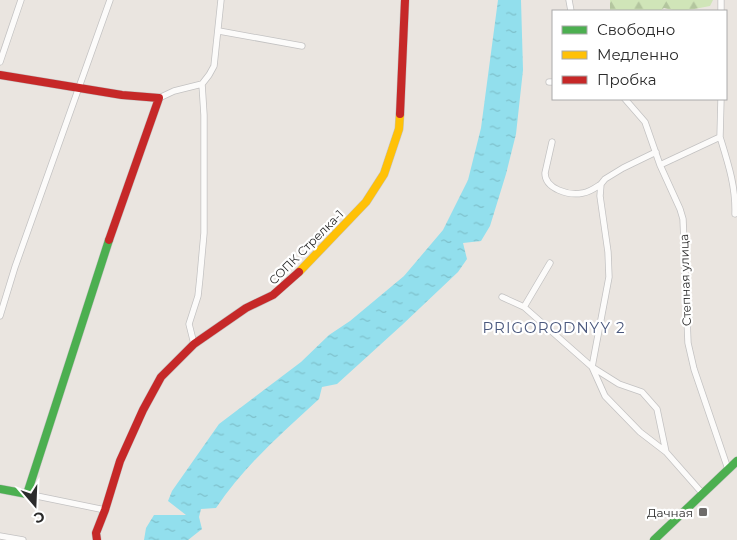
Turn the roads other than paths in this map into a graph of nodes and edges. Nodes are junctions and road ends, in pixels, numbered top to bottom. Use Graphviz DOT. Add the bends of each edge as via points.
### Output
graph roads {
  1 [pos="21,0"];
  2 [pos="110,0"];
  3 [pos="221,0"];
  4 [pos="405,0"];
  5 [pos="219,31"];
  6 [pos="302,46"];
  7 [pos="0,62"];
  8 [pos="0,74"];
  9 [pos="202,84"];
  10 [pos="79,88"];
  11 [pos="159,98"];
  12 [pos="628,100"];
  13 [pos="721,100"];
  14 [pos="720,137"];
  15 [pos="552,142"];
  16 [pos="656,152"];
  17 [pos="660,165"];
  18 [pos="601,184"];
  19 [pos="735,214"];
  20 [pos="550,263"];
  21 [pos="502,297"];
  22 [pos="524,307"];
  23 [pos="0,316"];
  24 [pos="194,344"];
  25 [pos="592,367"];
  26 [pos="666,452"];
  27 [pos="737,461"];
  28 [pos="728,469"];
  29 [pos="0,489"];
  30 [pos="27,494"];
  31 [pos="703,494"];
  32 [pos="105,510"];
  33 [pos="0,536"];
  34 [pos="23,540"];
  35 [pos="97,540"];
  36 [pos="654,540"];
  1 -- 7 [label="street"];
  2 -- 10 [label="street"];
  3 -- 5 [label="street"];
  4 -- 24 [label="street, СОПК Стрелка-1" via="399,129 384,174 366,202 301,270 273,295 246,308"];
  5 -- 6 [label="street"];
  5 -- 9 [label="street" via="214,66"];
  8 -- 10 [label="street"];
  9 -- 11 [label="street"];
  9 -- 24 [label="street" via="204,240 198,296 189,324"];
  10 -- 11 [label="street"];
  10 -- 23 [label="street"];
  11 -- 30 [label="street" via="113,228"];
  12 -- 16 [label="street, Степная улица" via="645,122"];
  13 -- 14 [label="street"];
  14 -- 17 [label="street"];
  14 -- 19 [label="street" via="734,188"];
  15 -- 18 [label="street" via="545,173 550,185 576,194"];
  16 -- 17 [label="street, Степная улица"];
  16 -- 18 [label="street" via="623,168"];
  17 -- 28 [label="street, Степная улица" via="683,220 688,343"];
  18 -- 25 [label="street" via="609,277"];
  20 -- 22 [label="street"];
  21 -- 22 [label="street"];
  22 -- 25 [label="street"];
  24 -- 32 [label="street, СОПК Стрелка-1" via="156,385 120,461"];
  25 -- 26 [label="street" via="605,396 640,432"];
  25 -- 26 [label="street" via="619,384 642,392 657,409"];
  26 -- 31 [label="street"];
  27 -- 28 [label="street"];
  28 -- 31 [label="street"];
  29 -- 30 [label="street"];
  30 -- 32 [label="street"];
  31 -- 36 [label="street"];
  32 -- 35 [label="street, СОПК Стрелка-1" via="96,534"];
  33 -- 34 [label="street"];
}
